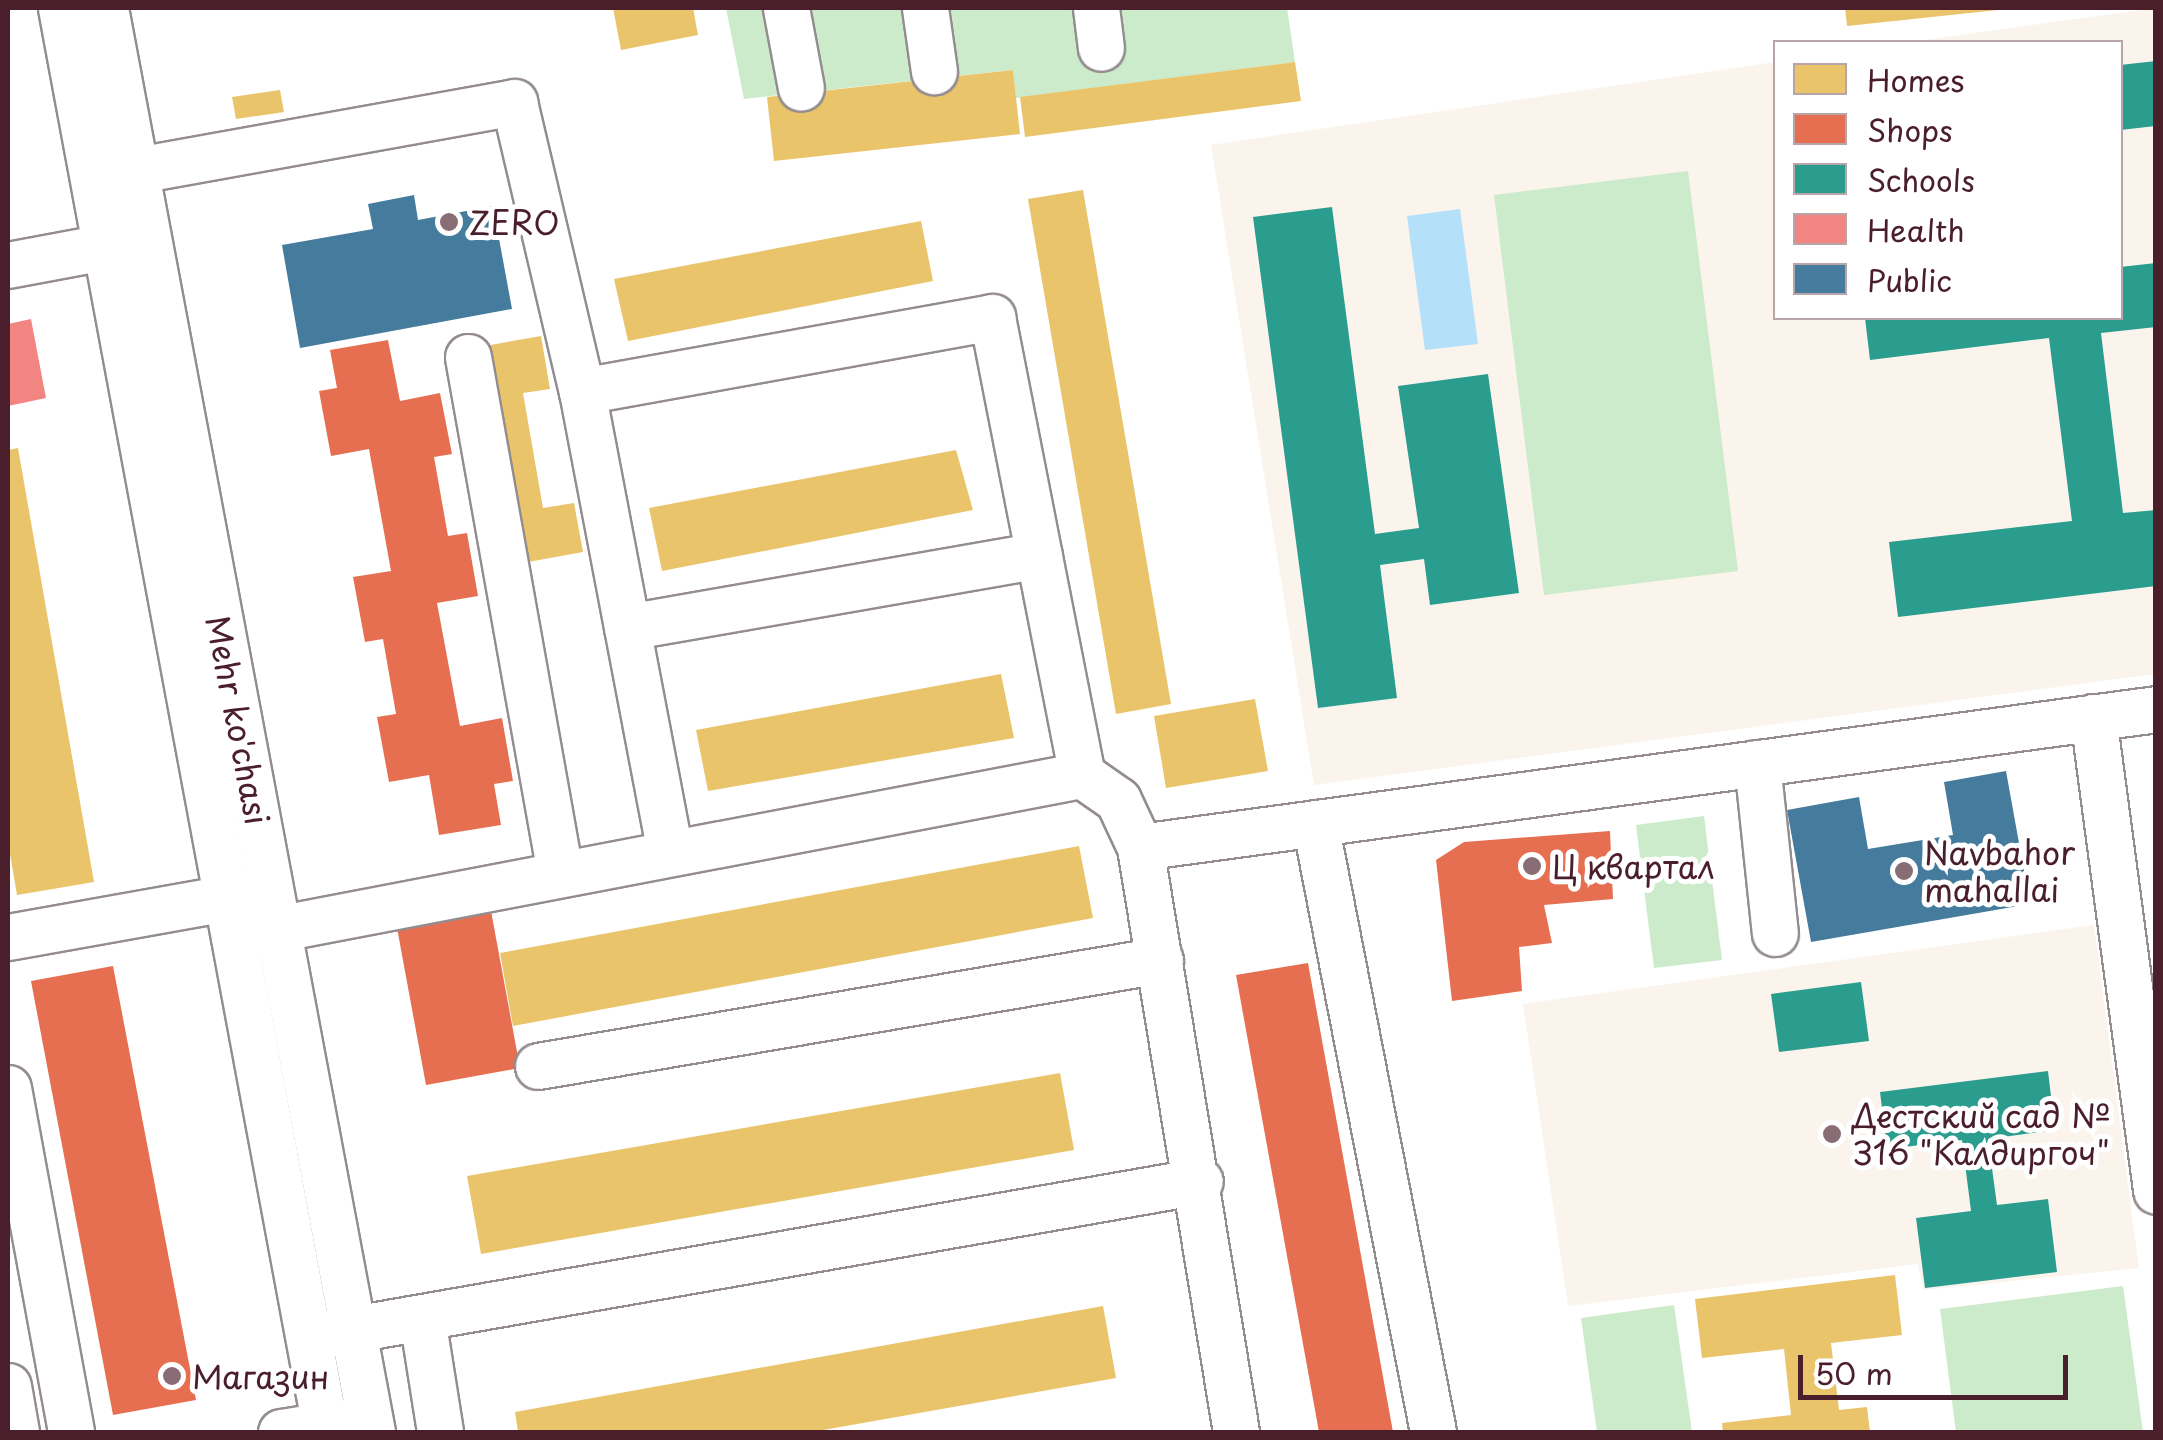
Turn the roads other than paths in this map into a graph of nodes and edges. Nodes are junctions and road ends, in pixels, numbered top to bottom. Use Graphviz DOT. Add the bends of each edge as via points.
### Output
graph roads {
  1 [pos="61,8"];
  2 [pos="105,8"];
  3 [pos="786,8"];
  4 [pos="925,8"];
  5 [pos="934,71"];
  6 [pos="801,88"];
  7 [pos="114,174"];
  8 [pos="126,242"];
  9 [pos="8,265"];
  10 [pos="468,357"];
  11 [pos="582,391"];
  12 [pos="1038,555"];
  13 [pos="627,626"];
  14 [pos="2156,709"];
  15 [pos="2094,717"];
  16 [pos="1758,763"];
  17 [pos="1082,775"];
  18 [pos="1315,823"];
  19 [pos="1140,847"];
  20 [pos="670,852"];
  21 [pos="560,873"];
  22 [pos="252,913"];
  23 [pos="1776,933"];
  24 [pos="8,937"];
  25 [pos="1160,960"];
  26 [pos="2141,964"];
  27 [pos="538,1066"];
  28 [pos="8,1088"];
  29 [pos="2154,1169"];
  30 [pos="1200,1181"];
  31 [pos="422,1318"];
  32 [pos="353,1330"];
  33 [pos="308,1337"];
  34 [pos="8,1386"];
  35 [pos="370,1426"];
  36 [pos="311,1430"];
  37 [pos="16,1432"];
  38 [pos="72,1432"];
  39 [pos="440,1432"];
  40 [pos="1236,1432"];
  41 [pos="1433,1432"];
  1 -- 7 [label="street, Mehr ko'chasi"];
  2 -- 7 [label="street, Mehr ko'chasi"];
  3 -- 6 [label="street"];
  4 -- 5 [label="street"];
  7 -- 8 [label="street, Mehr ko'chasi"];
  7 -- 11 [label="street" via="514,102"];
  8 -- 9 [label="street"];
  8 -- 22 [label="street, Mehr ko'chasi"];
  10 -- 21 [label="street"];
  11 -- 12 [label="street" via="992,318"];
  11 -- 13 [label="street"];
  12 -- 13 [label="street"];
  12 -- 17 [label="street"];
  13 -- 20 [label="street"];
  14 -- 15 [label="street"];
  15 -- 16 [label="street"];
  15 -- 26 [label="street"];
  16 -- 18 [label="street"];
  16 -- 23 [label="street"];
  17 -- 19 [label="street" via="1118,800"];
  17 -- 20 [label="street"];
  18 -- 19 [label="street"];
  18 -- 41 [label="street"];
  19 -- 25 [label="street"];
  20 -- 21 [label="street"];
  21 -- 22 [label="street"];
  22 -- 24 [label="street"];
  22 -- 32 [label="street, Mehr ko'chasi"];
  22 -- 33 [label="street, Mehr ko'chasi"];
  25 -- 27 [label="street"];
  25 -- 30 [label="street"];
  26 -- 29 [label="street"];
  28 -- 38 [label="street"];
  30 -- 31 [label="street"];
  30 -- 40 [label="street"];
  31 -- 32 [label="street"];
  31 -- 39 [label="street"];
  32 -- 33 [label="street"];
  32 -- 35 [label="street, Mehr ko'chasi"];
  33 -- 36 [label="street, Mehr ko'chasi"];
  34 -- 37 [label="street"];
  35 -- 36 [label="street"];
}
